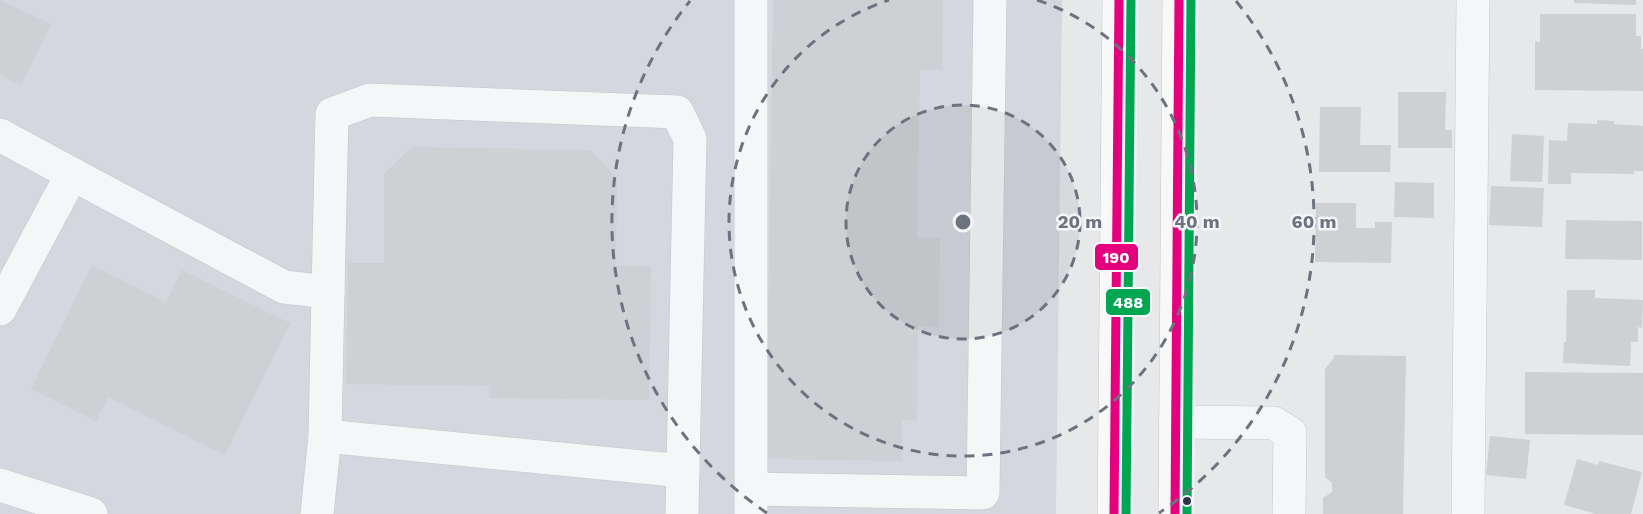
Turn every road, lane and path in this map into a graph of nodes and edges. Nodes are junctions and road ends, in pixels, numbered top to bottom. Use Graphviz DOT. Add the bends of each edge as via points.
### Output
graph roads {
  1 [pos="751,0"];
  2 [pos="990,0"];
  3 [pos="1119,0"];
  4 [pos="1179,0"];
  5 [pos="1473,0"];
  6 [pos="0,135"];
  7 [pos="72,174"];
  8 [pos="327,292"];
  9 [pos="0,309"];
  10 [pos="1175,422"];
  11 [pos="325,436"];
  12 [pos="683,471"];
  13 [pos="0,485"];
  14 [pos="751,502"];
  15 [pos="86,513"];
  16 [pos="317,514"];
  17 [pos="682,514"];
  18 [pos="1114,514"];
  19 [pos="1175,514"];
  20 [pos="1289,514"];
  21 [pos="1468,514"];
  1 -- 14 [label="street"];
  2 -- 14 [label="street" via="983,493"];
  3 -- 18 [label="main road"];
  4 -- 10 [label="main road"];
  5 -- 21 [label="street"];
  6 -- 7 [label="street"];
  7 -- 8 [label="street" via="284,287"];
  7 -- 9 [label="street"];
  8 -- 11 [label="street"];
  8 -- 12 [label="street" via="332,114 370,100 677,112 690,139"];
  10 -- 19 [label="main road"];
  10 -- 20 [label="street" via="1274,423 1290,433"];
  11 -- 12 [label="street"];
  11 -- 16 [label="street"];
  12 -- 17 [label="street"];
  13 -- 15 [label="street"];
}
